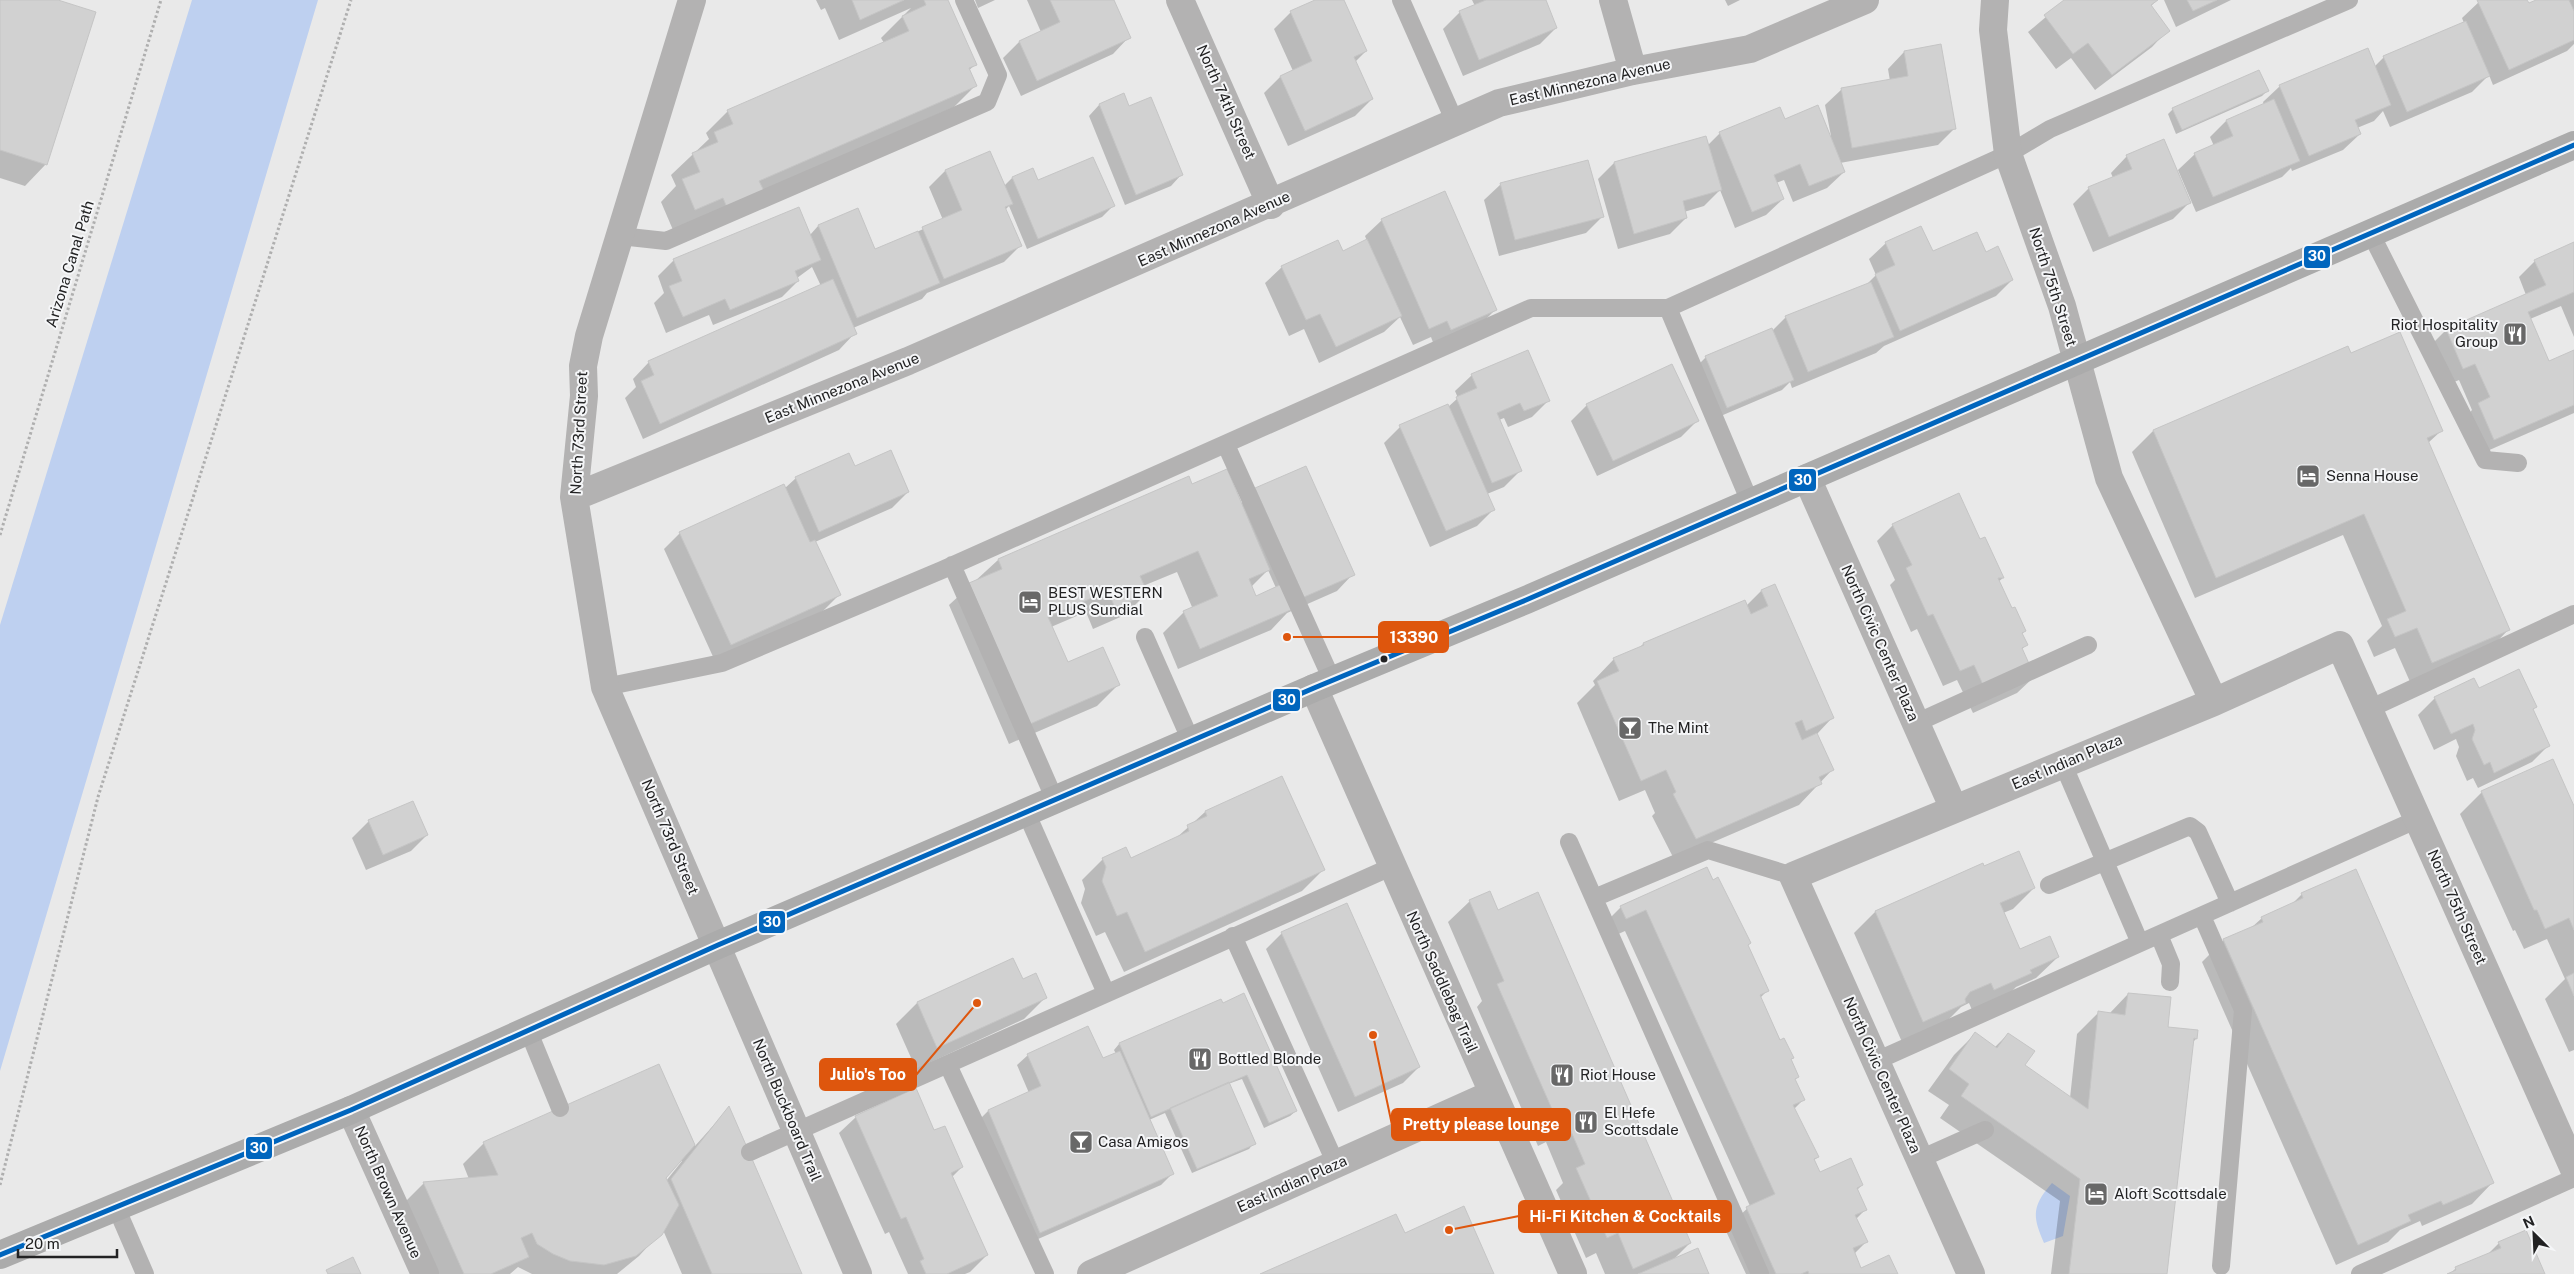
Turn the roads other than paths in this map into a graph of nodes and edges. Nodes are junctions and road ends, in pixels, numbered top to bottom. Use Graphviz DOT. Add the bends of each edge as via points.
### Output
graph roads {
  1 [pos="692,0"];
  2 [pos="964,0"];
  3 [pos="1180,0"];
  4 [pos="1401,0"];
  5 [pos="1613,0"];
  6 [pos="1865,0"];
  7 [pos="1995,0"];
  8 [pos="2349,0"];
  9 [pos="1633,71"];
  10 [pos="1456,122"];
  11 [pos="2574,145"];
  12 [pos="2008,154"];
  13 [pos="1271,205"];
  14 [pos="2371,234"];
  15 [pos="620,236"];
  16 [pos="1668,308"];
  17 [pos="2076,361"];
  18 [pos="1226,445"];
  19 [pos="2518,463"];
  20 [pos="1807,478"];
  21 [pos="574,497"];
  22 [pos="1750,502"];
  23 [pos="952,566"];
  24 [pos="2574,614"];
  25 [pos="1145,637"];
  26 [pos="2088,645"];
  27 [pos="2340,645"];
  28 [pos="1323,684"];
  29 [pos="605,687"];
  30 [pos="2214,702"];
  31 [pos="2369,709"];
  32 [pos="1916,723"];
  33 [pos="1191,742"];
  34 [pos="2063,764"];
  35 [pos="1055,800"];
  36 [pos="1954,809"];
  37 [pos="1026,812"];
  38 [pos="2418,820"];
  39 [pos="1569,842"];
  40 [pos="2105,862"];
  41 [pos="1391,867"];
  42 [pos="1794,876"];
  43 [pos="2049,885"];
  44 [pos="1594,898"];
  45 [pos="2230,903"];
  46 [pos="2202,916"];
  47 [pos="2159,934"];
  48 [pos="1233,936"];
  49 [pos="2140,943"];
  50 [pos="718,945"];
  51 [pos="2170,982"];
  52 [pos="1106,993"];
  53 [pos="528,1030"];
  54 [pos="1876,1061"];
  55 [pos="948,1065"];
  56 [pos="1492,1094"];
  57 [pos="560,1108"];
  58 [pos="350,1110"];
  59 [pos="796,1130"];
  60 [pos="1985,1130"];
  61 [pos="750,1152"];
  62 [pos="1920,1159"];
  63 [pos="1336,1164"];
  64 [pos="2574,1169"];
  65 [pos="2574,1178"];
  66 [pos="116,1207"];
  67 [pos="0,1255"];
  68 [pos="2221,1266"];
  69 [pos="144,1274"];
  70 [pos="425,1274"];
  71 [pos="858,1274"];
  72 [pos="1045,1274"];
  73 [pos="1091,1274"];
  74 [pos="1573,1274"];
  75 [pos="1760,1274"];
  76 [pos="1971,1274"];
  77 [pos="2360,1274"];
  1 -- 15 [label="street, North 73rd Street"];
  2 -- 15 [label="lane" via="998,75 987,102 666,241"];
  3 -- 13 [label="street, North 74th Street"];
  4 -- 10 [label="lane"];
  5 -- 9 [label="street"];
  6 -- 9 [label="street, East Minnezona Avenue" via="1750,49"];
  7 -- 12 [label="street, North 75th Street" via="1993,30"];
  8 -- 12 [label="lane" via="2050,129"];
  9 -- 10 [label="street, East Minnezona Avenue" via="1499,103"];
  10 -- 13 [label="street, East Minnezona Avenue"];
  11 -- 14 [label="main road"];
  12 -- 16 [label="lane"];
  12 -- 17 [label="street, North 75th Street" via="2062,306"];
  13 -- 21 [label="street, East Minnezona Avenue" via="908,361"];
  14 -- 17 [label="main road"];
  14 -- 19 [label="lane" via="2485,460"];
  15 -- 21 [label="street, North 73rd Street" via="583,366 584,396"];
  16 -- 18 [label="lane" via="1531,308"];
  16 -- 22 [label="lane"];
  17 -- 20 [label="main road"];
  17 -- 30 [label="street, North 75th Street" via="2109,478"];
  18 -- 23 [label="lane"];
  18 -- 28 [label="lane"];
  20 -- 22 [label="main road"];
  20 -- 32 [label="street, North Civic Center Plaza"];
  21 -- 29 [label="street, North 73rd Street"];
  22 -- 28 [label="main road"];
  23 -- 29 [label="lane" via="722,663"];
  23 -- 35 [label="lane"];
  24 -- 31 [label="lane"];
  25 -- 33 [label="lane"];
  26 -- 32 [label="lane"];
  27 -- 30 [label="street, East Indian Plaza"];
  27 -- 31 [label="street, North 75th Street"];
  28 -- 33 [label="main road"];
  28 -- 41 [label="street, North Saddlebag Trail"];
  29 -- 50 [label="street, North 73rd Street"];
  30 -- 34 [label="street, East Indian Plaza"];
  31 -- 38 [label="street, North 75th Street"];
  32 -- 36 [label="street, North Civic Center Plaza"];
  33 -- 35 [label="main road"];
  34 -- 36 [label="street, East Indian Plaza"];
  34 -- 40 [label="lane"];
  35 -- 37 [label="main road"];
  36 -- 42 [label="street, East Indian Plaza"];
  37 -- 50 [label="main road"];
  37 -- 52 [label="lane"];
  38 -- 45 [label="lane"];
  38 -- 64 [label="street, North 75th Street"];
  39 -- 44 [label="lane"];
  40 -- 43 [label="lane"];
  40 -- 45 [label="lane" via="2190,826 2198,832"];
  40 -- 49 [label="lane"];
  41 -- 48 [label="lane"];
  41 -- 56 [label="street, North Saddlebag Trail"];
  42 -- 44 [label="lane" via="1708,850"];
  42 -- 54 [label="street, North Civic Center Plaza"];
  44 -- 75 [label="lane"];
  45 -- 46 [label="lane"];
  46 -- 47 [label="lane"];
  46 -- 68 [label="lane" via="2243,1010"];
  47 -- 49 [label="lane"];
  47 -- 51 [label="lane" via="2171,964"];
  48 -- 52 [label="lane"];
  48 -- 63 [label="lane"];
  49 -- 54 [label="lane"];
  50 -- 53 [label="main road"];
  50 -- 59 [label="street, North Buckboard Trail"];
  52 -- 55 [label="lane"];
  53 -- 57 [label="lane"];
  53 -- 58 [label="main road"];
  54 -- 62 [label="street, North Civic Center Plaza"];
  55 -- 59 [label="lane"];
  55 -- 72 [label="lane"];
  56 -- 63 [label="street, East Indian Plaza"];
  56 -- 74 [label="street, North Saddlebag Trail"];
  58 -- 66 [label="main road"];
  58 -- 70 [label="street, North Brown Avenue"];
  59 -- 61 [label="lane"];
  59 -- 71 [label="street, North Buckboard Trail"];
  60 -- 62 [label="lane"];
  62 -- 76 [label="street, North Civic Center Plaza"];
  63 -- 73 [label="street, East Indian Plaza"];
  65 -- 77 [label="lane"];
  66 -- 67 [label="main road"];
  66 -- 69 [label="lane"];
}
